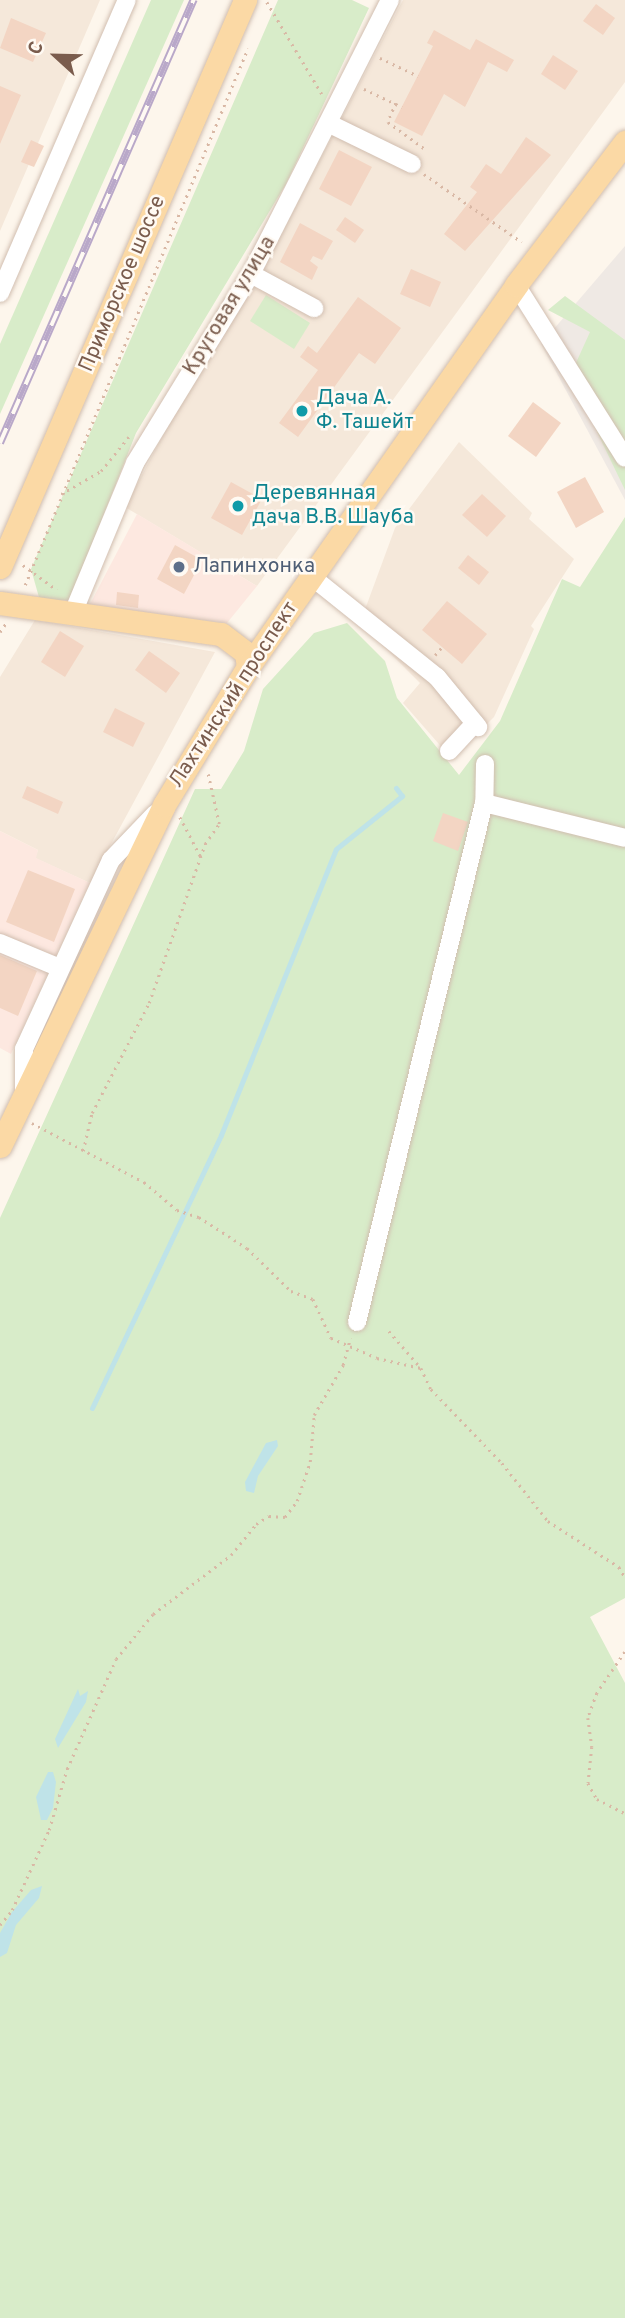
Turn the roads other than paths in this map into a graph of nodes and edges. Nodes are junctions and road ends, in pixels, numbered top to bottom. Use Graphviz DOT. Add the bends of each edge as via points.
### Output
graph roads {
  1 [pos="127,0"];
  2 [pos="390,0"];
  3 [pos="260,4"];
  4 [pos="332,120"];
  5 [pos="625,142"];
  6 [pos="412,164"];
  7 [pos="251,274"];
  8 [pos="516,285"];
  9 [pos="0,293"];
  10 [pos="314,308"];
  11 [pos="625,458"];
  12 [pos="7,564"];
  13 [pos="312,577"];
  14 [pos="0,603"];
  15 [pos="74,609"];
  16 [pos="248,667"];
  17 [pos="449,751"];
  18 [pos="485,764"];
  19 [pos="484,803"];
  20 [pos="171,809"];
  21 [pos="625,838"];
  22 [pos="0,943"];
  23 [pos="60,968"];
  24 [pos="24,1096"];
  25 [pos="0,1146"];
  26 [pos="357,1322"];
  1 -- 9 [label="street"];
  2 -- 4 [label="street, Круговая улица"];
  3 -- 12 [label="main road, Приморское шоссе"];
  4 -- 6 [label="street"];
  4 -- 7 [label="street, Круговая улица"];
  5 -- 8 [label="main road, Лахтинский проспект"];
  7 -- 10 [label="street"];
  7 -- 15 [label="street, Круговая улица" via="135,463"];
  8 -- 11 [label="street"];
  8 -- 13 [label="main road, Лахтинский проспект"];
  13 -- 16 [label="main road, Лахтинский проспект"];
  13 -- 17 [label="street" via="437,677 477,725"];
  14 -- 15 [label="main road"];
  15 -- 16 [label="main road" via="221,634 246,653"];
  16 -- 20 [label="main road, Лахтинский проспект"];
  18 -- 19 [label="street"];
  19 -- 21 [label="street"];
  19 -- 26 [label="street"];
  20 -- 23 [label="street" via="111,860"];
  20 -- 24 [label="main road, Лахтинский проспект"];
  22 -- 23 [label="street"];
  23 -- 24 [label="street" via="24,1049"];
  24 -- 25 [label="main road, Лахтинский проспект"];
}
